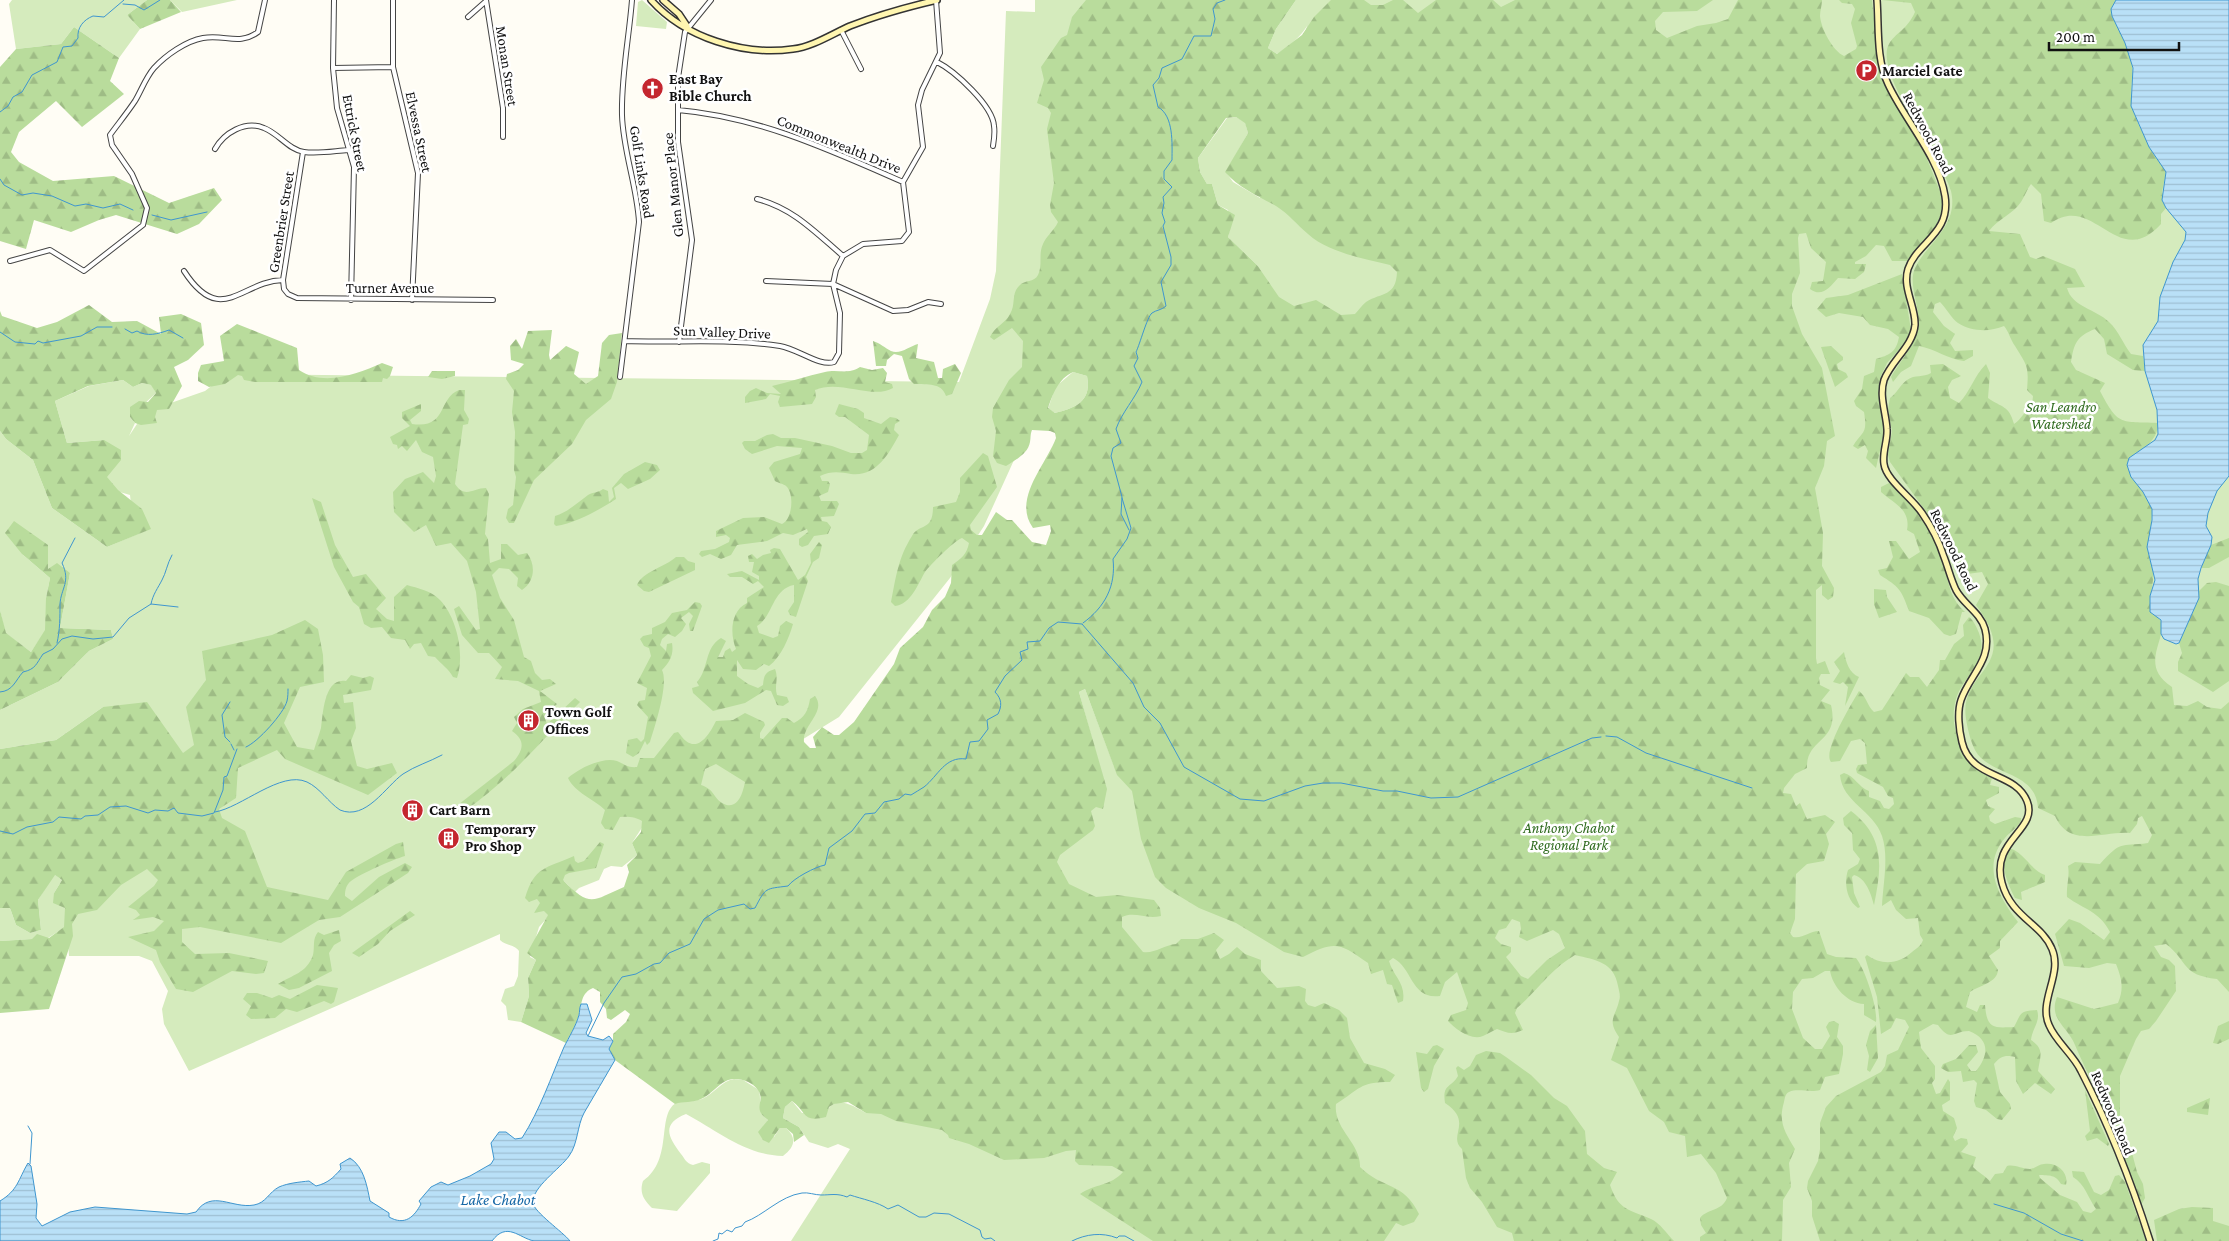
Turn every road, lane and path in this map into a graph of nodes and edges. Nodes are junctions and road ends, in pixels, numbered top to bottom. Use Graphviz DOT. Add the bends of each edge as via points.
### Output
graph roads {
  1 [pos="265,0"];
  2 [pos="334,0"];
  3 [pos="393,0"];
  4 [pos="632,0"];
  5 [pos="651,0"];
  6 [pos="663,0"];
  7 [pos="711,0"];
  8 [pos="936,0"];
  9 [pos="1877,0"];
  10 [pos="486,1"];
  11 [pos="468,17"];
  12 [pos="687,27"];
  13 [pos="841,30"];
  14 [pos="938,62"];
  15 [pos="393,67"];
  16 [pos="333,68"];
  17 [pos="861,69"];
  18 [pos="678,110"];
  19 [pos="503,137"];
  20 [pos="993,146"];
  21 [pos="215,149"];
  22 [pos="348,150"];
  23 [pos="303,152"];
  24 [pos="903,182"];
  25 [pos="757,200"];
  26 [pos="843,256"];
  27 [pos="10,261"];
  28 [pos="184,271"];
  29 [pos="283,280"];
  30 [pos="766,281"];
  31 [pos="833,284"];
  32 [pos="288,294"];
  33 [pos="352,300"];
  34 [pos="412,300"];
  35 [pos="493,300"];
  36 [pos="941,304"];
  37 [pos="625,341"];
  38 [pos="679,342"];
  39 [pos="620,377"];
  40 [pos="2150,1241"];
  1 -- 27 [label="street" via="258,32 250,38 202,38 179,48 154,68 110,135 112,145 132,174 147,208 143,225 84,271 50,250"];
  2 -- 16 [label="street, Ettrick Street"];
  3 -- 15 [label="street, Elvessa Street"];
  4 -- 37 [label="street, Golf Links Road" via="622,114 639,222"];
  5 -- 12 [label="main road"];
  6 -- 12 [label="main road" via="679,14"];
  7 -- 12 [label="street"];
  8 -- 13 [label="main road"];
  8 -- 14 [label="street" via="940,44"];
  9 -- 40 [label="main road, Redwood Road" via="1886,82 1928,153 1942,185 1946,204 1937,230 1908,270 1907,285 1915,324 1911,338 1888,371 1883,386 1887,435 1884,465 1890,477 1912,498 1932,529 1956,590 1982,621 1986,654 1961,700 1961,738 1974,765 2019,788 2026,798 2030,810 2027,820 2001,856 2001,880 2014,908 2051,945 2056,964 2047,1006 2049,1025 2078,1065 2093,1094"];
  10 -- 11 [label="street"];
  10 -- 19 [label="street, Monan Street" via="503,108"];
  12 -- 13 [label="main road" via="712,41 765,51 795,49"];
  12 -- 18 [label="street, Glen Manor Place" via="681,46"];
  13 -- 17 [label="street"];
  14 -- 20 [label="street" via="979,98 994,124"];
  14 -- 24 [label="street" via="922,90 918,105 924,147"];
  15 -- 16 [label="street"];
  15 -- 34 [label="street, Elvessa Street" via="418,173"];
  16 -- 22 [label="street, Ettrick Street" via="337,108"];
  18 -- 24 [label="street, Commonwealth Drive" via="744,120 787,133"];
  18 -- 38 [label="street, Glen Manor Place" via="681,172 692,240"];
  21 -- 23 [label="street" via="229,132 252,126 264,128"];
  22 -- 23 [label="street"];
  22 -- 33 [label="street, Ettrick Street" via="354,167"];
  23 -- 29 [label="street, Greenbrier Street"];
  24 -- 26 [label="street" via="909,226 907,237 895,243 863,244"];
  25 -- 26 [label="street" via="787,210 803,220"];
  26 -- 31 [label="street"];
  28 -- 29 [label="street" via="204,293 225,299 244,294 265,282"];
  29 -- 32 [label="street, Greenbrier Street"];
  30 -- 31 [label="street"];
  31 -- 36 [label="street" via="893,311 908,310 928,302"];
  31 -- 38 [label="street, Sun Valley Drive" via="840,313 839,353 834,362 824,364 790,348 762,343"];
  32 -- 33 [label="street, Turner Avenue" via="297,298"];
  33 -- 34 [label="street, Turner Avenue"];
  34 -- 35 [label="street, Turner Avenue"];
  37 -- 38 [label="street, Sun Valley Drive"];
  37 -- 39 [label="street, Golf Links Road"];
}
